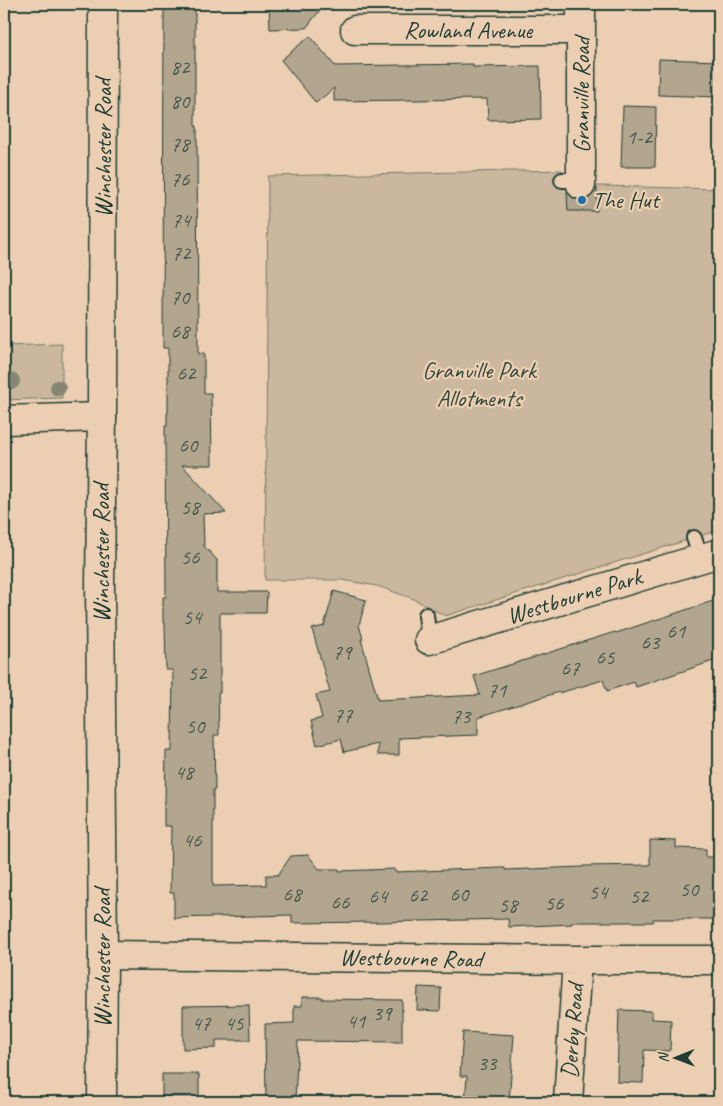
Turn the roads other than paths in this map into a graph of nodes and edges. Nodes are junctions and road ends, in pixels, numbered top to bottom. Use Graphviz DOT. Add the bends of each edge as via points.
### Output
graph roads {
  1 [pos="103,4"];
  2 [pos="581,17"];
  3 [pos="355,30"];
  4 [pos="575,182"];
  5 [pos="102,416"];
  6 [pos="4,420"];
  7 [pos="705,550"];
  8 [pos="427,628"];
  9 [pos="103,954"];
  10 [pos="577,960"];
  11 [pos="719,960"];
  12 [pos="102,1102"];
  13 [pos="568,1102"];
  1 -- 5 [label="street, Winchester Road"];
  2 -- 3 [label="street, Rowland Avenue"];
  2 -- 4 [label="street, Granville Road"];
  5 -- 6 [label="street"];
  5 -- 9 [label="street, Winchester Road"];
  7 -- 8 [label="street, Westbourne Park"];
  9 -- 10 [label="street, Westbourne Road"];
  9 -- 12 [label="street, Winchester Road"];
  10 -- 11 [label="street, Westbourne Road"];
  10 -- 13 [label="street, Derby Road"];
}
